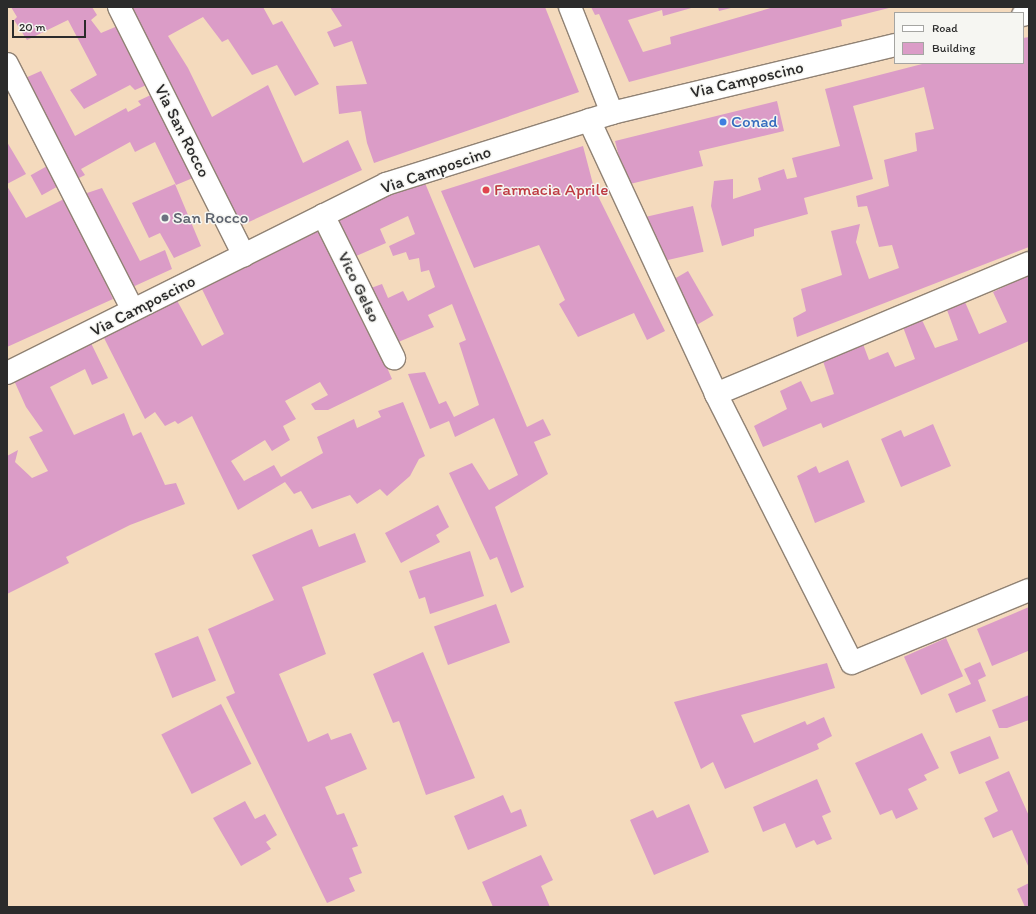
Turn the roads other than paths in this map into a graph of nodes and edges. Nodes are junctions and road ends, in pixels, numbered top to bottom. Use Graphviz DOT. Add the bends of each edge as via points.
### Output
graph roads {
  1 [pos="119,7"];
  2 [pos="570,7"];
  3 [pos="894,45"];
  4 [pos="7,64"];
  5 [pos="612,113"];
  6 [pos="589,120"];
  7 [pos="323,216"];
  8 [pos="244,255"];
  9 [pos="1029,263"];
  10 [pos="133,310"];
  11 [pos="394,358"];
  12 [pos="7,373"];
  13 [pos="716,394"];
  14 [pos="1029,590"];
  1 -- 8 [label="street, Via San Rocco"];
  2 -- 5 [label="street"];
  3 -- 5 [label="street, Via Camposcino"];
  4 -- 10 [label="street"];
  5 -- 6 [label="street, Via Camposcino"];
  6 -- 7 [label="street, Via Camposcino" via="386,184"];
  6 -- 13 [label="street"];
  7 -- 8 [label="street, Via Camposcino"];
  7 -- 11 [label="street, Vico Gelso"];
  8 -- 10 [label="street, Via Camposcino"];
  9 -- 13 [label="street"];
  10 -- 12 [label="street, Via Camposcino"];
  13 -- 14 [label="street" via="852,663"];
}
